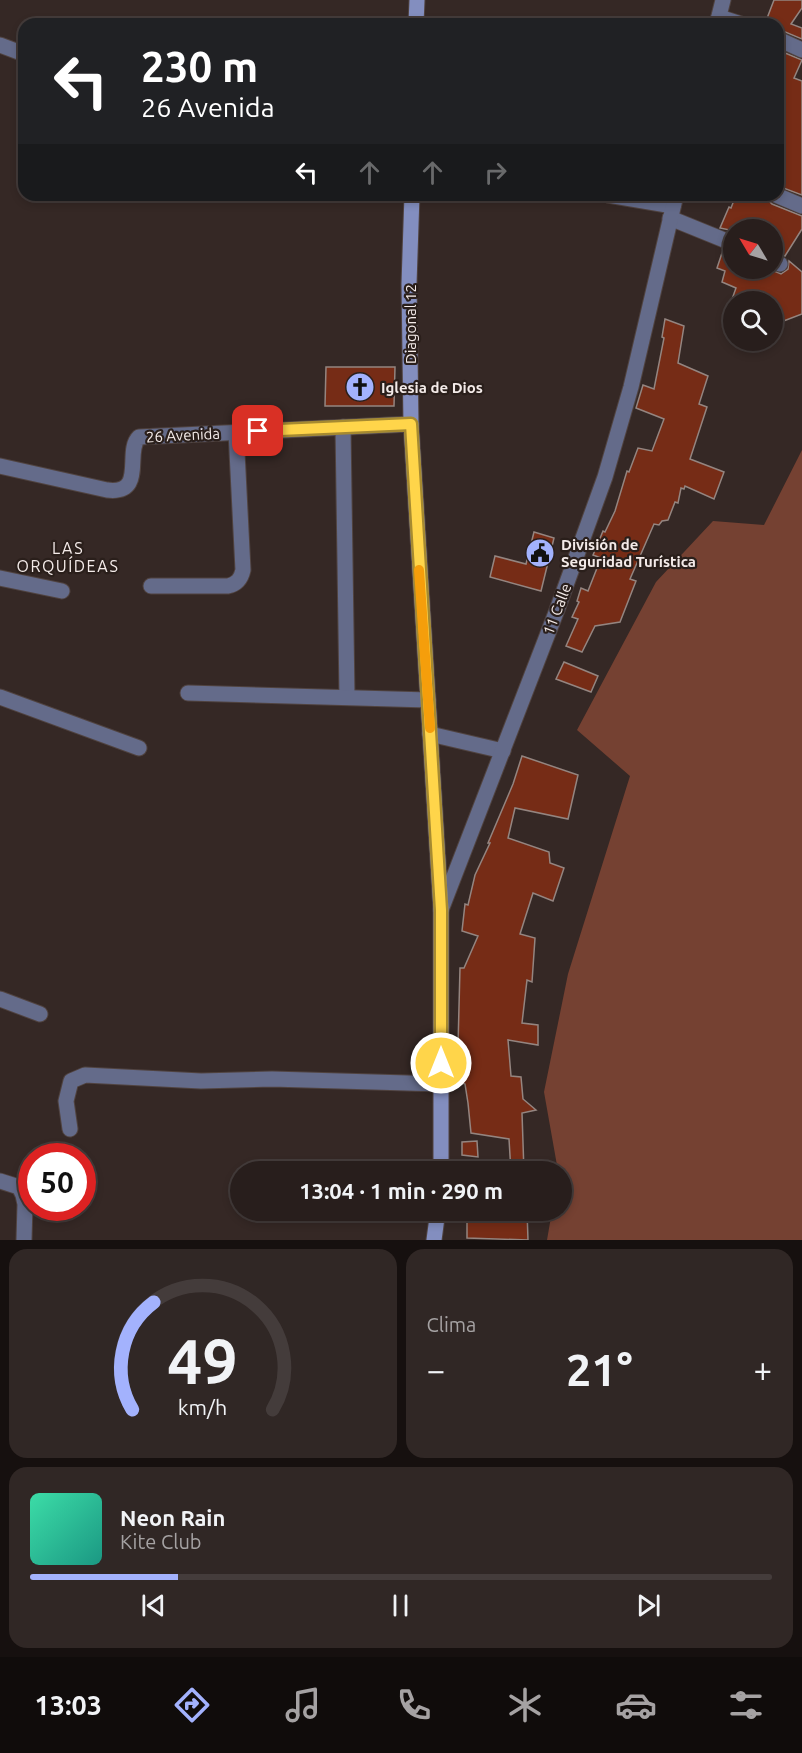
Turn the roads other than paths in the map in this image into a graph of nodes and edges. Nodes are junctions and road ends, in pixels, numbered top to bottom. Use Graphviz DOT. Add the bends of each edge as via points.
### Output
graph roads {
  1 [pos="417,0"];
  2 [pos="723,0"];
  3 [pos="416,18"];
  4 [pos="719,18"];
  5 [pos="784,42"];
  6 [pos="0,45"];
  7 [pos="802,50"];
  8 [pos="18,52"];
  9 [pos="784,198"];
  10 [pos="412,201"];
  11 [pos="643,201"];
  12 [pos="673,206"];
  13 [pos="802,206"];
  14 [pos="723,237"];
  15 [pos="411,424"];
  16 [pos="343,427"];
  17 [pos="236,432"];
  18 [pos="0,466"];
  19 [pos="0,578"];
  20 [pos="151,586"];
  21 [pos="62,591"];
  22 [pos="188,693"];
  23 [pos="0,697"];
  24 [pos="347,697"];
  25 [pos="428,700"];
  26 [pos="430,734"];
  27 [pos="139,748"];
  28 [pos="503,751"];
  29 [pos="441,910"];
  30 [pos="0,999"];
  31 [pos="40,1014"];
  32 [pos="441,1084"];
  33 [pos="70,1129"];
  34 [pos="441,1161"];
  35 [pos="0,1180"];
  36 [pos="437,1221"];
  37 [pos="24,1240"];
  38 [pos="434,1240"];
  1 -- 3 [label="main road"];
  2 -- 4 [label="street"];
  5 -- 7 [label="street"];
  6 -- 8 [label="street"];
  9 -- 13 [label="street"];
  10 -- 15 [label="main road, Diagonal 12"];
  11 -- 12 [label="street"];
  12 -- 14 [label="street"];
  12 -- 28 [label="street, 11 Calle" via="631,387 604,477"];
  15 -- 16 [label="street, 26 Avenida"];
  15 -- 25 [label="main road, Diagonal 12"];
  16 -- 17 [label="street, 26 Avenida"];
  16 -- 24 [label="street"];
  17 -- 18 [label="street, 26 Avenida" via="139,437 134,442 132,475 118,491"];
  17 -- 20 [label="street" via="243,570 240,578 228,586"];
  19 -- 21 [label="street"];
  22 -- 24 [label="street"];
  23 -- 27 [label="street"];
  24 -- 25 [label="street"];
  25 -- 26 [label="main road, Diagonal 12"];
  26 -- 28 [label="street"];
  26 -- 29 [label="main road, Diagonal 12"];
  28 -- 29 [label="street, 11 Calle"];
  29 -- 32 [label="main road, Diagonal 12"];
  30 -- 31 [label="street"];
  32 -- 33 [label="street" via="201,1081 85,1075 71,1081 66,1101"];
  32 -- 34 [label="main road, Diagonal 12"];
  35 -- 37 [label="street" via="19,1187 23,1195"];
  36 -- 38 [label="main road"];
}
